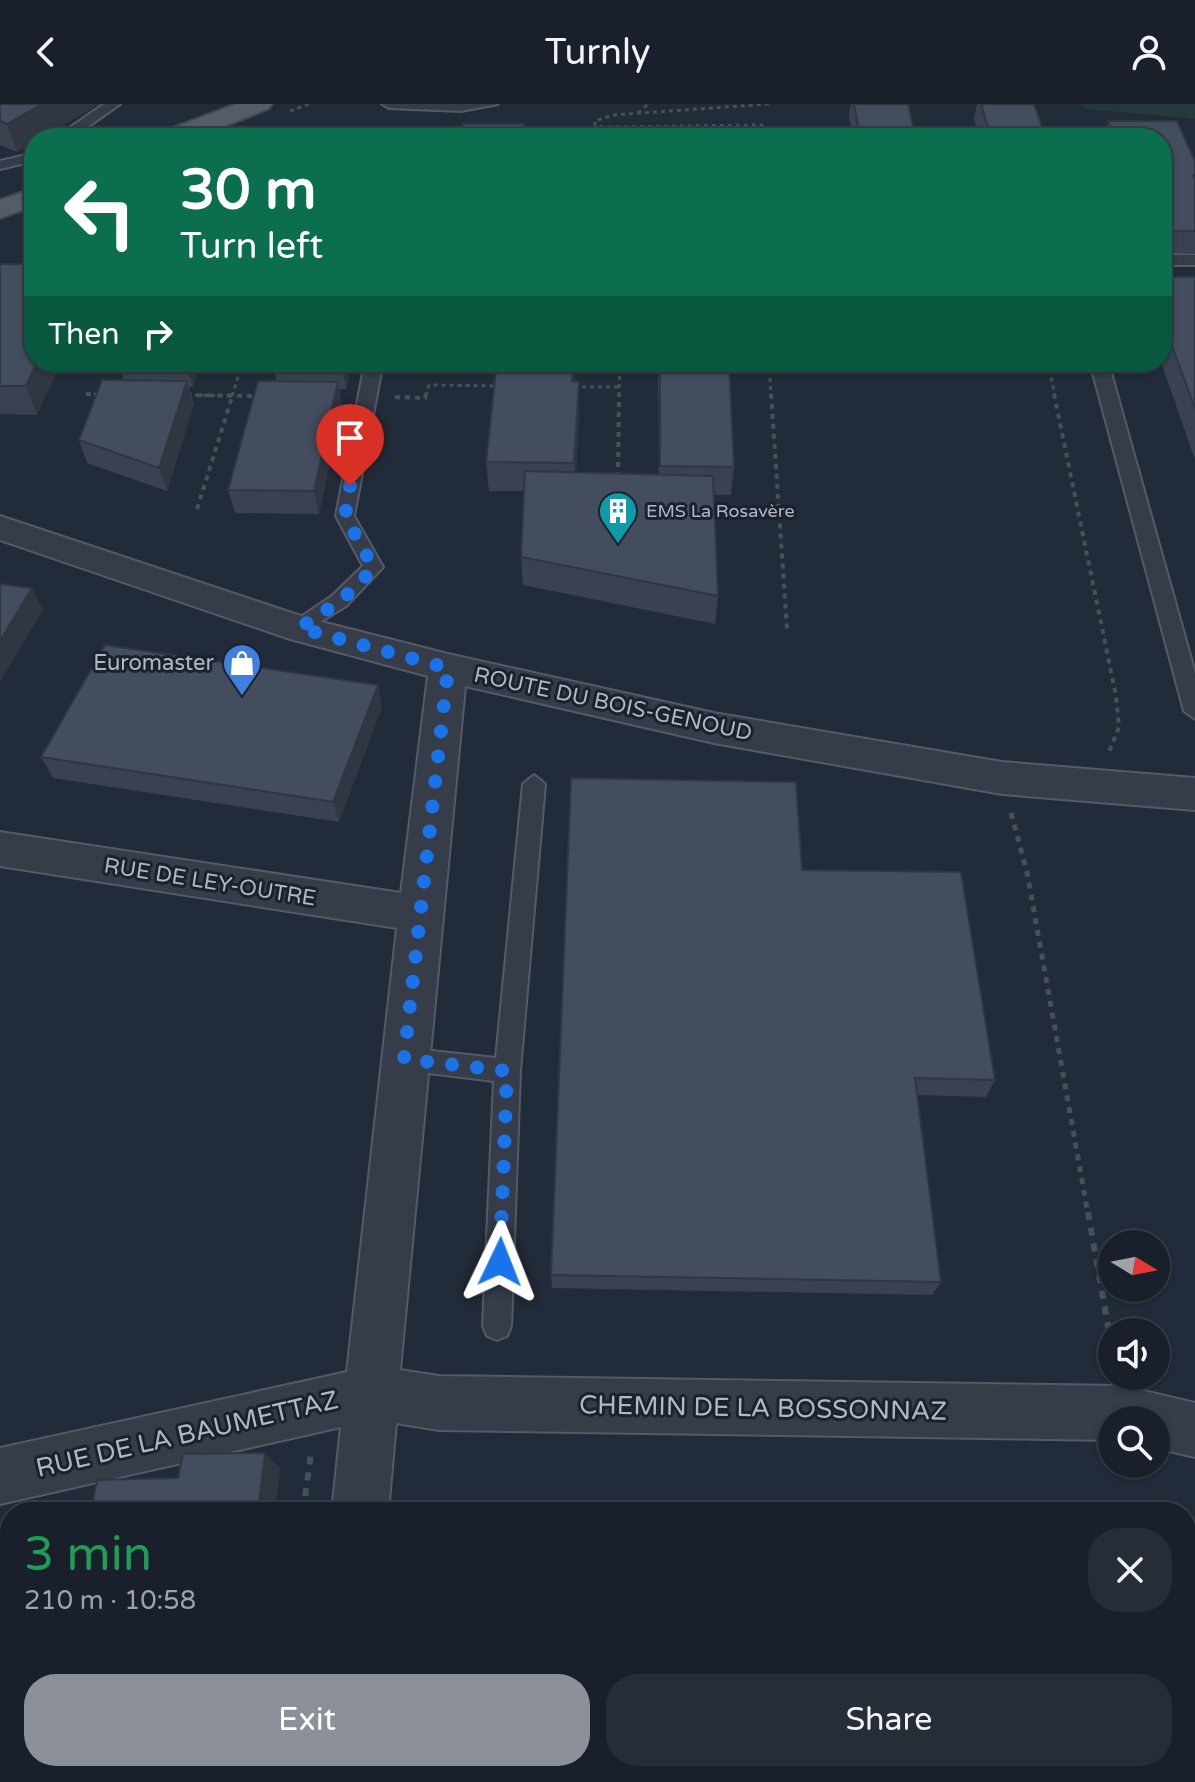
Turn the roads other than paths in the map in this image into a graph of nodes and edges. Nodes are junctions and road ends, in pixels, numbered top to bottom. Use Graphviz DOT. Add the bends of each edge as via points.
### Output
graph roads {
  1 [pos="113,104"];
  2 [pos="259,104"];
  3 [pos="389,104"];
  4 [pos="491,104"];
  5 [pos="77,128"];
  6 [pos="197,128"];
  7 [pos="24,159"];
  8 [pos="0,165"];
  9 [pos="24,200"];
  10 [pos="0,210"];
  11 [pos="1172,260"];
  12 [pos="1195,260"];
  13 [pos="372,372"];
  14 [pos="1102,372"];
  15 [pos="0,528"];
  16 [pos="299,628"];
  17 [pos="448,668"];
  18 [pos="1195,711"];
  19 [pos="534,784"];
  20 [pos="1195,794"];
  21 [pos="0,849"];
  22 [pos="420,914"];
  23 [pos="404,1059"];
  24 [pos="507,1071"];
  25 [pos="497,1326"];
  26 [pos="374,1393"];
  27 [pos="1098,1413"];
  28 [pos="1170,1424"];
  29 [pos="1195,1430"];
  30 [pos="0,1476"];
  31 [pos="361,1502"];
  1 -- 5 [label="lane"];
  2 -- 6 [label="main road"];
  3 -- 4 [label="lane"];
  7 -- 8 [label="lane"];
  9 -- 10 [label="main road"];
  11 -- 12 [label="lane"];
  13 -- 16 [label="lane" via="345,516 373,567 339,602"];
  14 -- 18 [label="lane"];
  15 -- 16 [label="street, ROUTE DU BOIS-GENOUD"];
  16 -- 17 [label="street, ROUTE DU BOIS-GENOUD"];
  17 -- 20 [label="street, ROUTE DU BOIS-GENOUD" via="714,728 1002,778"];
  17 -- 22 [label="street"];
  19 -- 24 [label="lane"];
  21 -- 22 [label="street, RUE DE LEY-OUTRE"];
  22 -- 23 [label="street"];
  23 -- 24 [label="lane"];
  23 -- 26 [label="street"];
  24 -- 25 [label="lane"];
  26 -- 27 [label="street, CHEMIN DE LA BOSSONNAZ" via="439,1403"];
  26 -- 30 [label="street, RUE DE LA BAUMETTAZ"];
  26 -- 31 [label="street"];
  28 -- 29 [label="street, CHEMIN DE LA BOSSONNAZ"];
}
